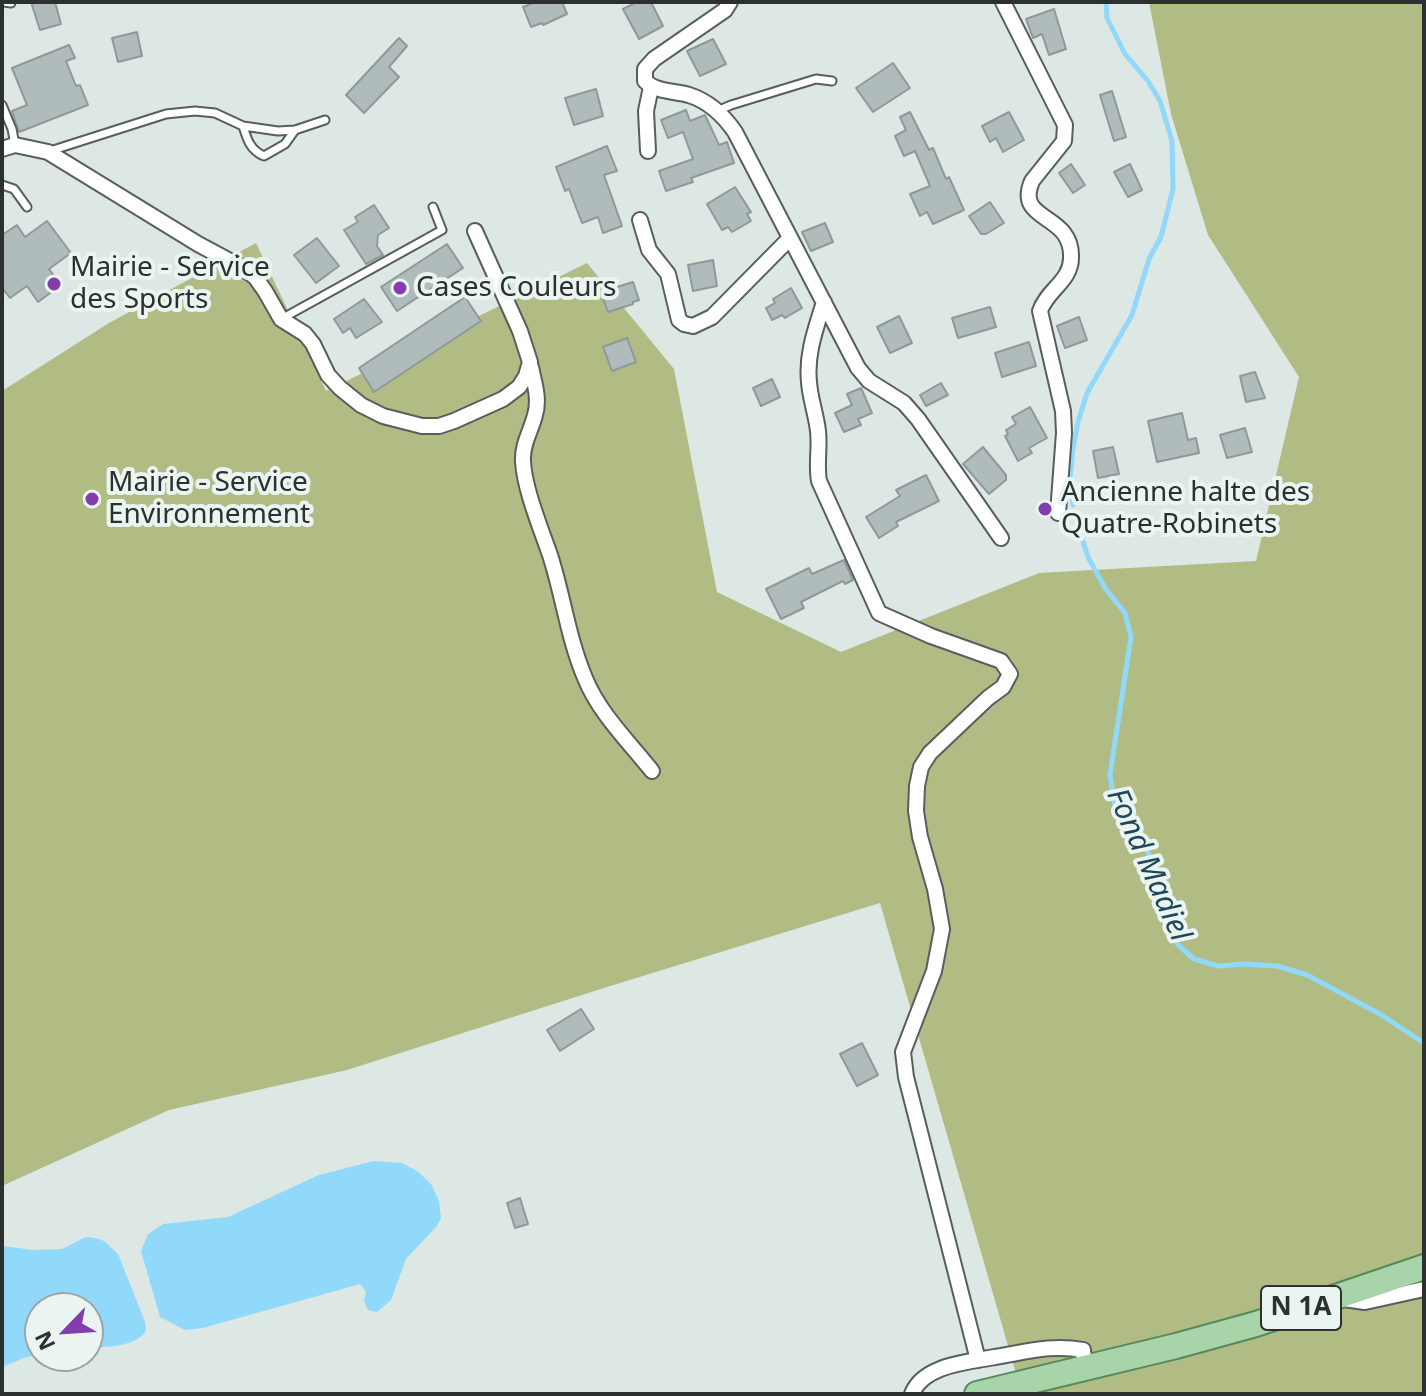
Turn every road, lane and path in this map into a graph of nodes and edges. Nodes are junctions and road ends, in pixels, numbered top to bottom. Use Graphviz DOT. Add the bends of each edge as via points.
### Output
graph roads {
  1 [pos="4,2"];
  2 [pos="730,2"];
  3 [pos="1003,2"];
  4 [pos="11,3"];
  5 [pos="832,81"];
  6 [pos="651,87"];
  7 [pos="2,105"];
  8 [pos="717,111"];
  9 [pos="325,120"];
  10 [pos="243,126"];
  11 [pos="295,130"];
  12 [pos="8,147"];
  13 [pos="648,151"];
  14 [pos="48,152"];
  15 [pos="2,185"];
  16 [pos="27,207"];
  17 [pos="433,207"];
  18 [pos="640,220"];
  19 [pos="475,231"];
  20 [pos="790,238"];
  21 [pos="824,302"];
  22 [pos="281,319"];
  23 [pos="530,362"];
  24 [pos="1058,513"];
  25 [pos="1001,538"];
  26 [pos="652,771"];
  27 [pos="1424,1267"];
  28 [pos="1424,1289"];
  29 [pos="1332,1298"];
  30 [pos="978,1360"];
  31 [pos="1085,1368"];
  32 [pos="912,1394"];
  33 [pos="977,1394"];
  1 -- 4 [label="lane"];
  2 -- 6 [label="street" via="647,65 644,78"];
  3 -- 24 [label="street" via="1066,134 1032,181 1028,197 1036,213 1060,227 1071,247 1068,274 1040,311 1063,411"];
  5 -- 8 [label="lane" via="816,79"];
  6 -- 8 [label="street" via="692,96"];
  6 -- 13 [label="street"];
  7 -- 12 [label="lane" via="12,129"];
  8 -- 20 [label="street" via="735,132"];
  9 -- 11 [label="lane"];
  10 -- 11 [label="lane"];
  10 -- 11 [label="lane" via="248,142 264,156 285,144"];
  10 -- 14 [label="lane" via="215,113 166,114"];
  12 -- 14 [label="street"];
  14 -- 22 [label="street" via="255,277"];
  15 -- 16 [label="lane" via="14,189"];
  17 -- 22 [label="lane" via="442,230"];
  18 -- 20 [label="street" via="649,250 668,274 679,320 693,326 712,317"];
  19 -- 23 [label="street"];
  20 -- 21 [label="street"];
  21 -- 25 [label="street" via="858,368 918,419"];
  21 -- 30 [label="street" via="808,363 819,481 879,613 1001,661 1010,674 921,767 916,811 942,929 934,971 903,1052"];
  22 -- 23 [label="street" via="305,334 328,375 361,405 422,426 439,426 503,399 519,387"];
  23 -- 26 [label="street" via="537,396 524,445 524,475 570,634 598,703"];
  27 -- 29 [label="main road, N 1A"];
  28 -- 29 [label="street, N 1a" via="1365,1302"];
  29 -- 31 [label="main road, N 1A" via="1256,1324"];
  30 -- 31 [label="street" via="1065,1346 1083,1350"];
  30 -- 32 [label="street" via="929,1375"];
  31 -- 33 [label="main road, N 1A"];
}
